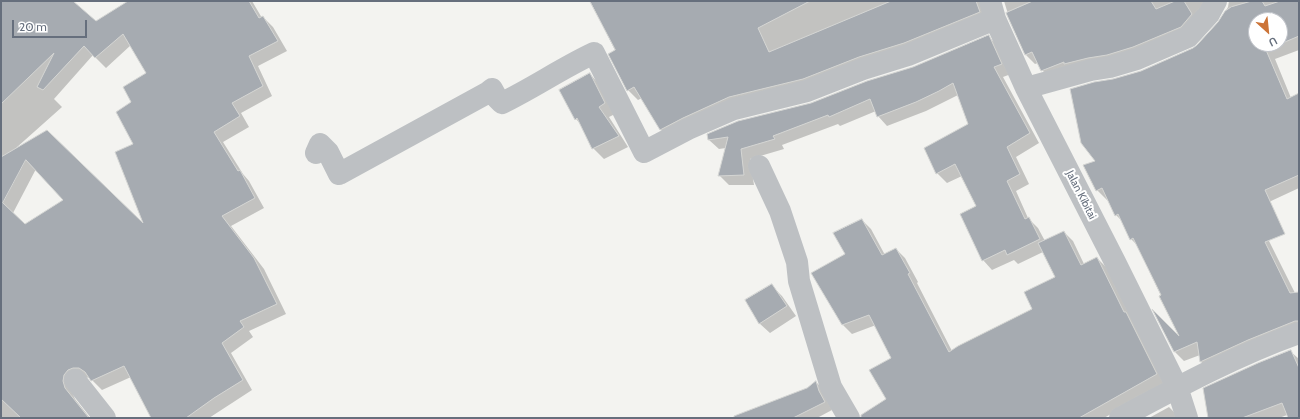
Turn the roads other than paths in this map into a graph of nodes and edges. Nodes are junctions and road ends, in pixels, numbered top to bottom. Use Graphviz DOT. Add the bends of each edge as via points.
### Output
graph roads {
  1 [pos="1216,1"];
  2 [pos="992,10"];
  3 [pos="1026,88"];
  4 [pos="316,153"];
  5 [pos="759,166"];
  6 [pos="1299,333"];
  7 [pos="76,380"];
  8 [pos="1177,387"];
  9 [pos="105,418"];
  10 [pos="850,418"];
  11 [pos="1120,418"];
  12 [pos="1187,418"];
  1 -- 3 [label="street" via="1209,14 1188,37 1137,59"];
  2 -- 3 [label="street, Jalan Kibitai"];
  2 -- 4 [label="street" via="908,55 862,69 808,91 734,109 644,152 594,53 502,103 492,88 339,174 328,152 320,144"];
  3 -- 8 [label="street, Jalan Kibitai"];
  5 -- 10 [label="street" via="780,211 797,262 799,281 831,387"];
  6 -- 8 [label="street" via="1266,345"];
  7 -- 9 [label="street"];
  8 -- 11 [label="street"];
  8 -- 12 [label="street, Jalan Kibitai"];
}
